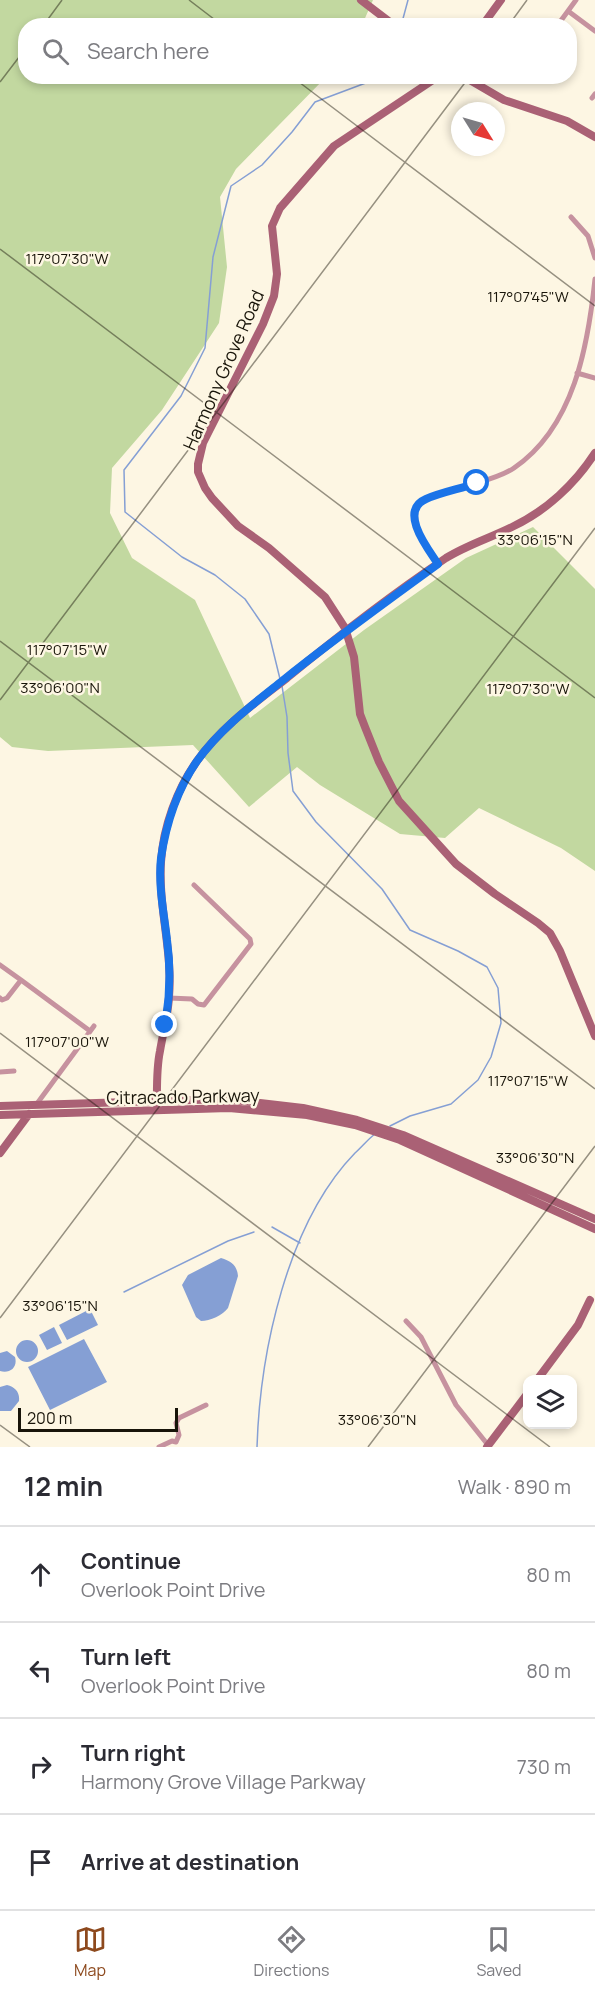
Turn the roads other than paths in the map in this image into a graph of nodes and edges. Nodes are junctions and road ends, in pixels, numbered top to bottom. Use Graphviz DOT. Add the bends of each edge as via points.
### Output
graph roads {
  1 [pos="361,0"];
  2 [pos="501,0"];
  3 [pos="576,0"];
  4 [pos="568,11"];
  5 [pos="385,18"];
  6 [pos="488,18"];
  7 [pos="563,18"];
  8 [pos="595,31"];
  9 [pos="427,84"];
  10 [pos="477,84"];
  11 [pos="595,137"];
  12 [pos="571,217"];
  13 [pos="595,258"];
  14 [pos="595,279"];
  15 [pos="577,373"];
  16 [pos="595,378"];
  17 [pos="595,453"];
  18 [pos="438,564"];
  19 [pos="346,632"];
  20 [pos="194,885"];
  21 [pos="0,965"];
  22 [pos="21,980"];
  23 [pos="0,998"];
  24 [pos="169,998"];
  25 [pos="595,1036"];
  26 [pos="14,1071"];
  27 [pos="0,1072"];
  28 [pos="157,1100"];
  29 [pos="36,1105"];
  30 [pos="0,1106"];
  31 [pos="157,1110"];
  32 [pos="29,1114"];
  33 [pos="4,1115"];
  34 [pos="329,1116"];
  35 [pos="402,1137"];
  36 [pos="0,1154"];
  37 [pos="595,1219"];
  38 [pos="595,1228"];
  39 [pos="590,1300"];
  40 [pos="406,1322"];
  41 [pos="541,1375"];
  42 [pos="523,1399"];
  43 [pos="206,1405"];
  44 [pos="177,1445"];
  45 [pos="487,1446"];
  46 [pos="159,1447"];
  1 -- 5 [label="main road"];
  2 -- 6 [label="main road"];
  3 -- 4 [label="street"];
  4 -- 7 [label="street"];
  4 -- 8 [label="street"];
  9 -- 19 [label="main road, Harmony Grove Road" via="334,146 280,208 272,226 277,274 274,296 203,443 198,464 201,481 212,498 238,526 325,597"];
  10 -- 11 [label="main road" via="504,100 567,121"];
  12 -- 13 [label="street" via="588,236"];
  14 -- 15 [label="street"];
  15 -- 16 [label="street"];
  15 -- 18 [label="street" via="560,419 526,458 507,472 428,498 417,507 415,524"];
  17 -- 18 [label="main road" via="570,484 539,511"];
  18 -- 19 [label="main road"];
  19 -- 24 [label="main road" via="225,728 196,763 172,809 161,862"];
  19 -- 25 [label="main road, Harmony Grove Road" via="356,664 360,714 399,801 456,864 550,933"];
  20 -- 24 [label="street" via="251,944 204,1005 192,999"];
  21 -- 22 [label="street"];
  22 -- 23 [label="street" via="7,998"];
  22 -- 29 [label="street" via="92,1029"];
  24 -- 28 [label="main road"];
  26 -- 27 [label="street"];
  28 -- 29 [label="main road, Citracado Parkway"];
  28 -- 31 [label="main road"];
  28 -- 34 [label="main road, Citracado Parkway" via="235,1099 281,1104"];
  29 -- 30 [label="main road, Citracado Parkway"];
  29 -- 33 [label="main road" via="31,1110"];
  31 -- 32 [label="main road, Citracado Parkway"];
  31 -- 34 [label="main road, Citracado Parkway" via="259,1109"];
  32 -- 33 [label="main road, Citracado Parkway"];
  32 -- 36 [label="main road"];
  34 -- 35 [label="main road, Citracado Parkway"];
  35 -- 37 [label="main road, Citracado Parkway"];
  35 -- 38 [label="main road, Citracado Parkway"];
  39 -- 41 [label="main road" via="578,1325"];
  40 -- 45 [label="street" via="420,1337 456,1405"];
  42 -- 45 [label="main road"];
  43 -- 44 [label="street" via="179,1418"];
  44 -- 46 [label="street" via="169,1442"];
}
